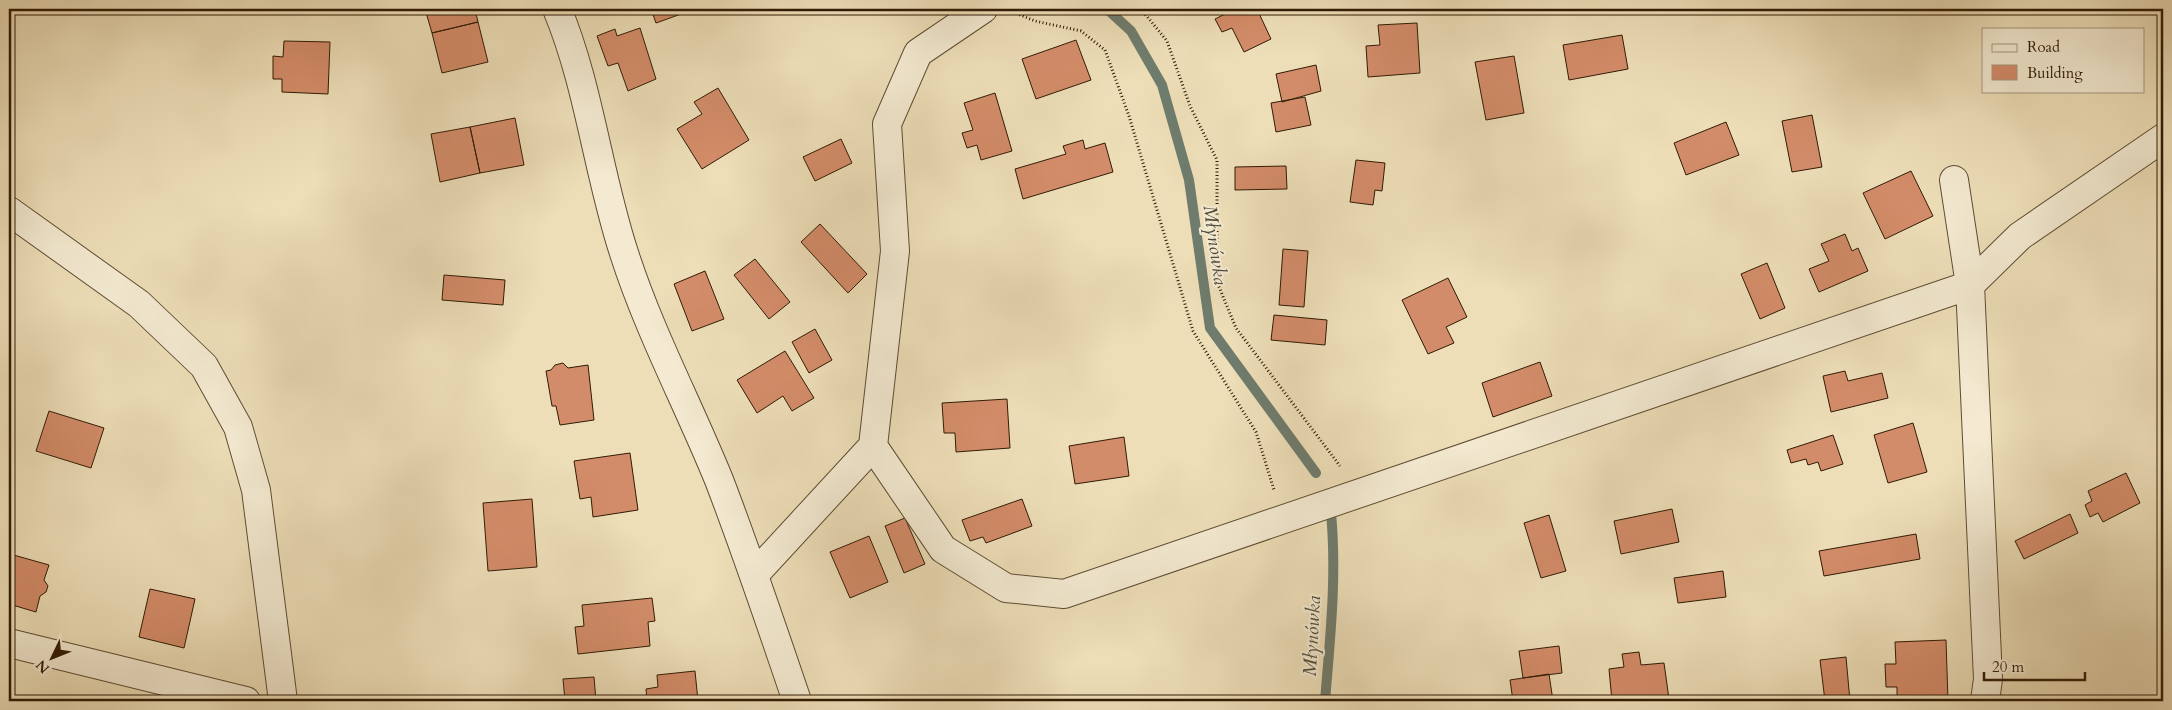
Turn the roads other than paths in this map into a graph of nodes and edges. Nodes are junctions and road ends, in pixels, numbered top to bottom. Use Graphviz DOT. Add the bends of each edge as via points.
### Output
graph roads {
  1 [pos="557,9"];
  2 [pos="983,9"];
  3 [pos="2163,138"];
  4 [pos="1954,180"];
  5 [pos="9,211"];
  6 [pos="1970,285"];
  7 [pos="873,446"];
  8 [pos="754,575"];
  9 [pos="9,643"];
  10 [pos="246,701"];
  11 [pos="283,701"];
  12 [pos="797,701"];
  13 [pos="1985,701"];
  1 -- 8 [label="street" via="624,253"];
  2 -- 7 [label="street" via="918,53 887,124 895,251"];
  3 -- 6 [label="street" via="2020,236"];
  4 -- 6 [label="street"];
  5 -- 11 [label="street" via="139,304 204,366 238,427 256,490"];
  6 -- 7 [label="street" via="1064,594 1006,588 943,550"];
  6 -- 13 [label="street" via="1988,679"];
  7 -- 8 [label="street"];
  8 -- 12 [label="street"];
  9 -- 10 [label="street"];
}
